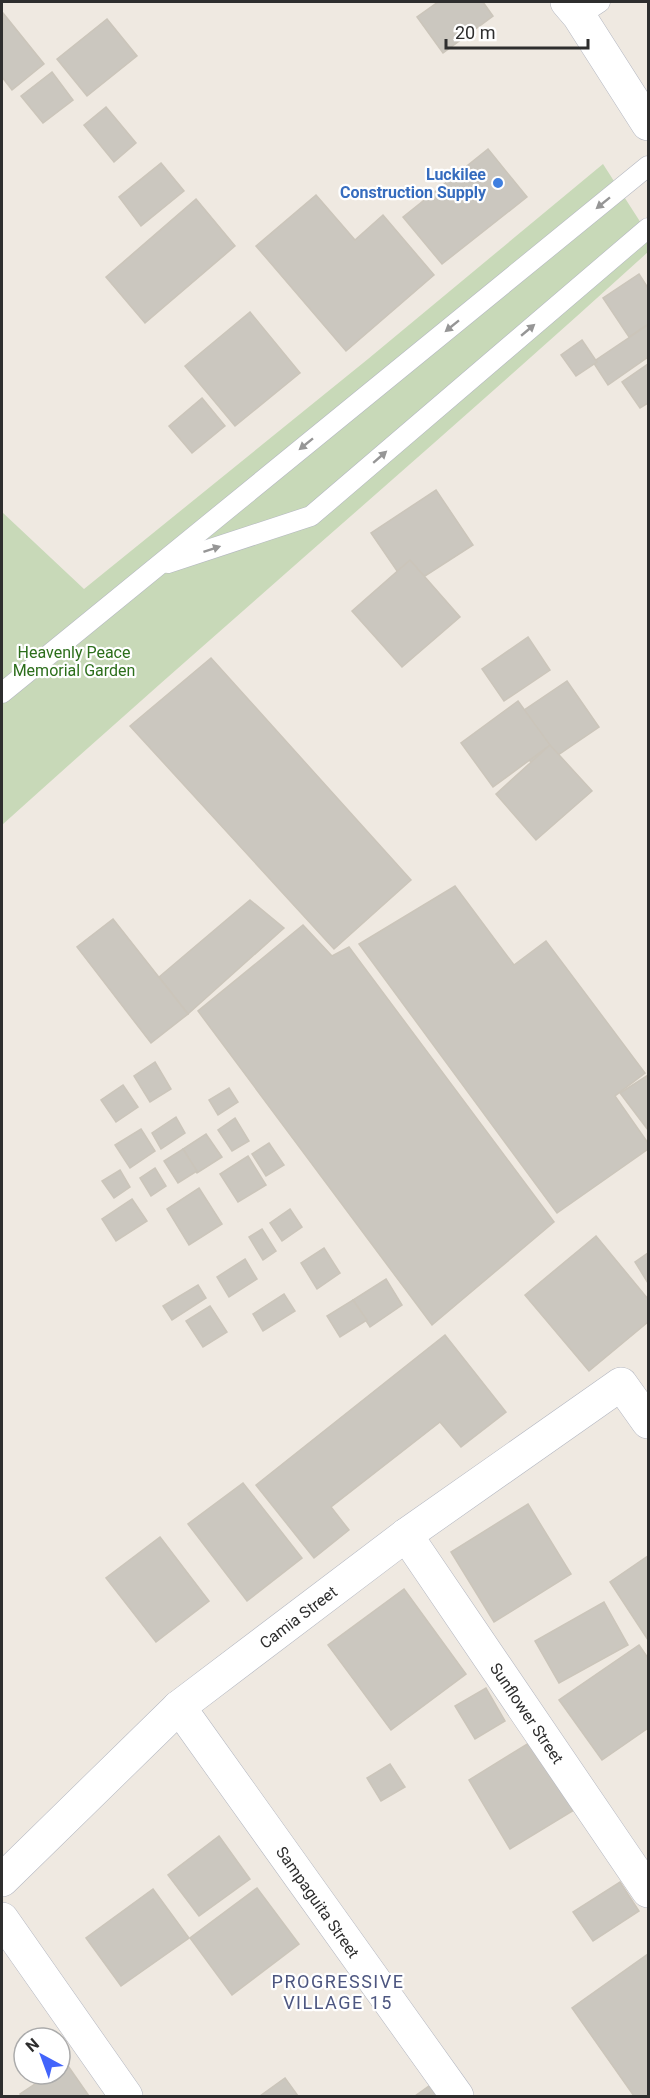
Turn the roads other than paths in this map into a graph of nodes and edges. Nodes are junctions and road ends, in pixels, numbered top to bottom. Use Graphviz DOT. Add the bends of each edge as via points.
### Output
graph roads {
  1 [pos="582,6"];
  2 [pos="648,124"];
  3 [pos="648,166"];
  4 [pos="648,228"];
  5 [pos="157,567"];
  6 [pos="6,681"];
  7 [pos="648,1422"];
  8 [pos="406,1535"];
  9 [pos="179,1707"];
  10 [pos="2,1880"];
  11 [pos="648,1891"];
  12 [pos="2,1919"];
  13 [pos="126,2097"];
  14 [pos="457,2097"];
  1 -- 2 [label="street"];
  3 -- 5 [label="lane, one-way"];
  5 -- 4 [label="lane, one-way" via="311,516"];
  5 -- 6 [label="lane"];
  7 -- 8 [label="street, Camia Street" via="621,1384"];
  8 -- 9 [label="street, Camia Street"];
  8 -- 11 [label="street, Sunflower Street"];
  9 -- 10 [label="street, Camia Street"];
  9 -- 14 [label="street, Sampaguita Street"];
  12 -- 13 [label="street"];
}
